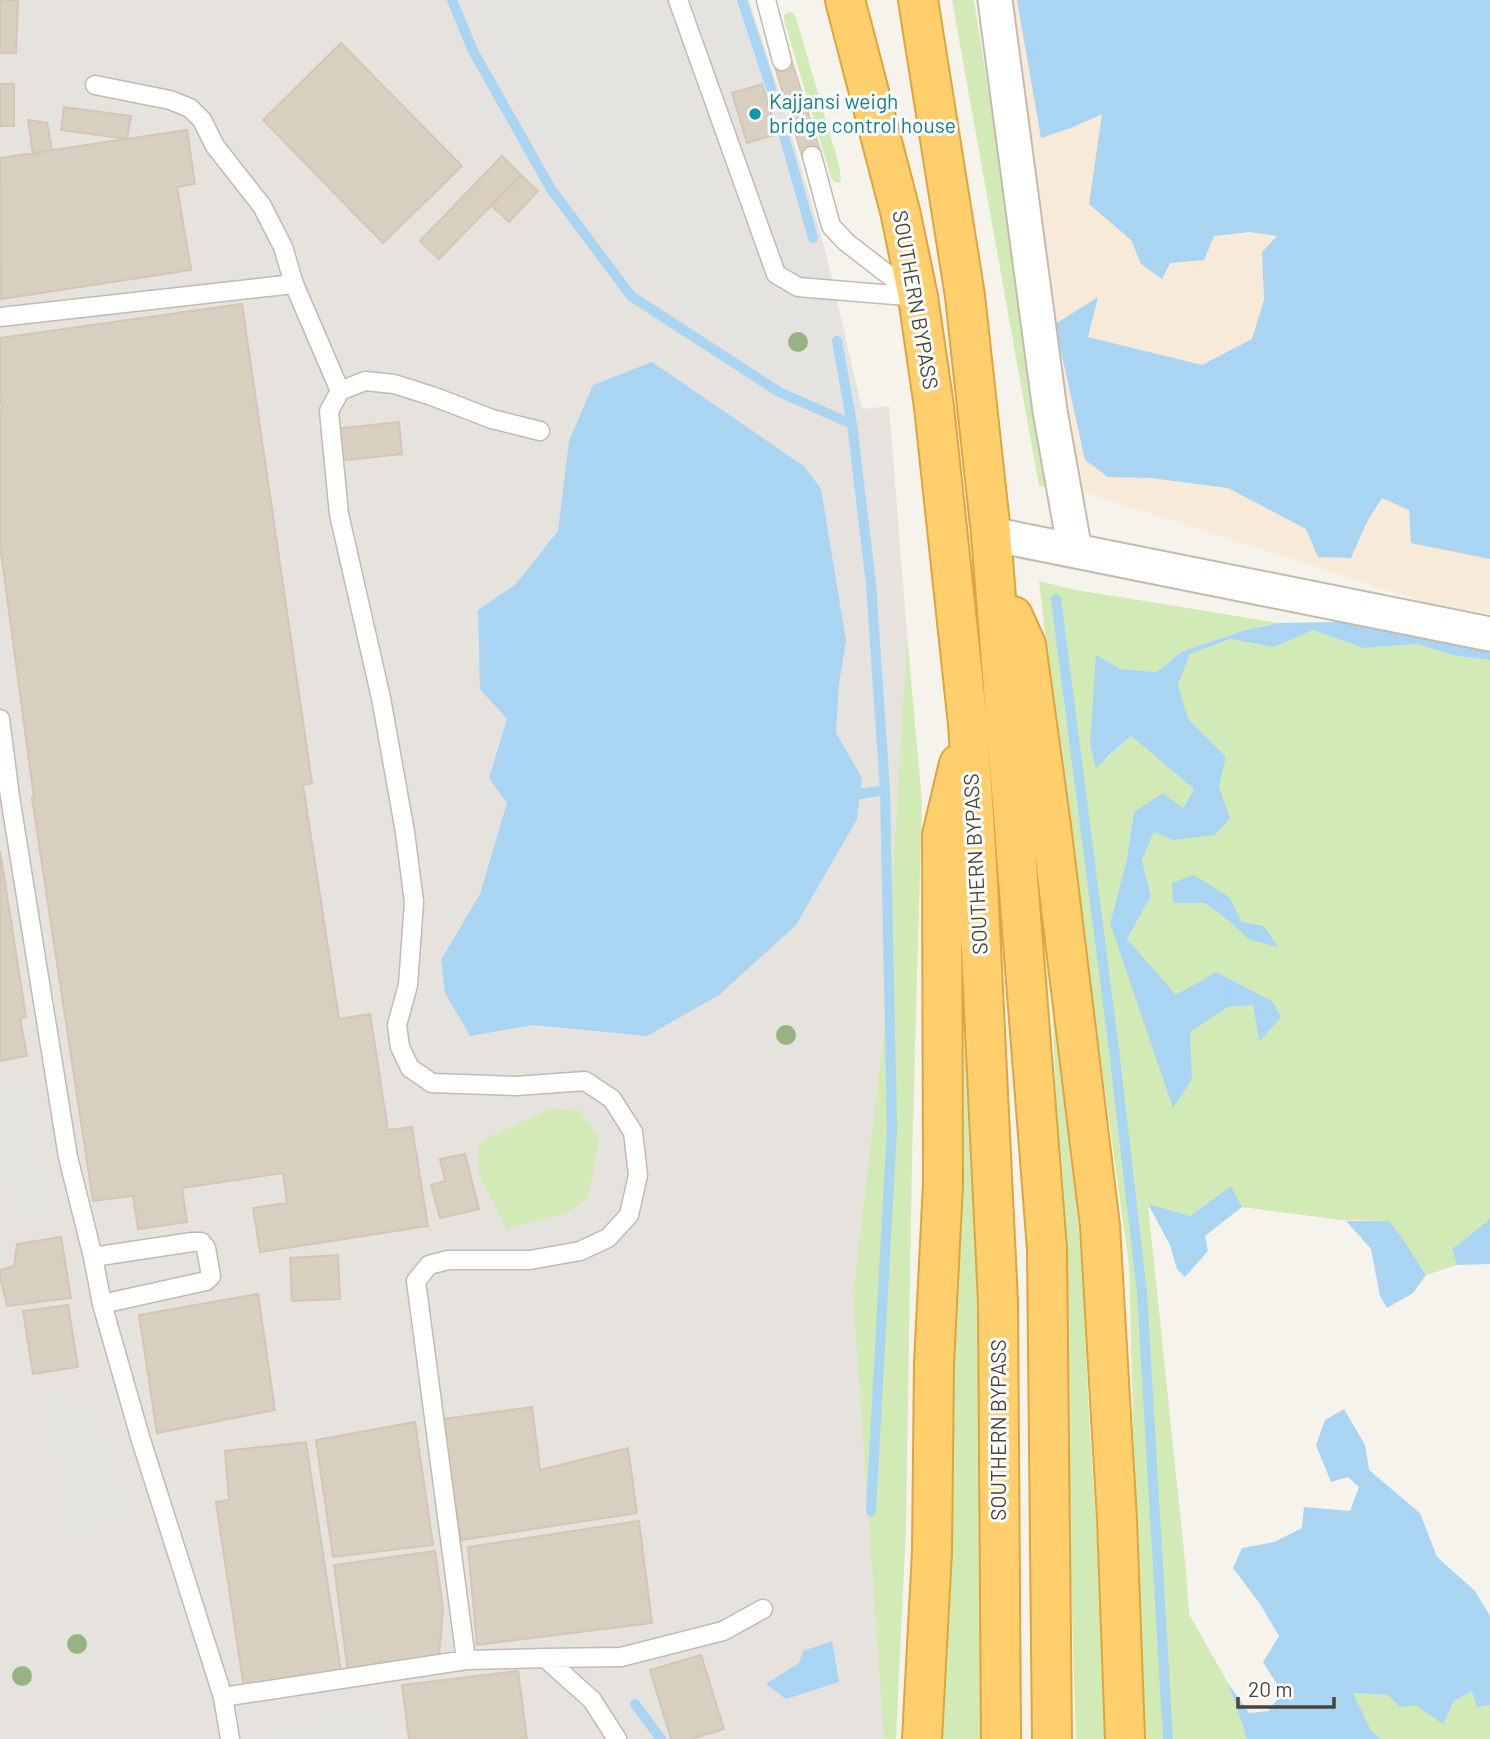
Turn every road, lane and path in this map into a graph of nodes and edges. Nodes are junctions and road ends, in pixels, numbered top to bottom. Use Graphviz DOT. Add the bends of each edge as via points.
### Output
graph roads {
  1 [pos="678,0"];
  2 [pos="766,0"];
  3 [pos="845,0"];
  4 [pos="918,0"];
  5 [pos="996,0"];
  6 [pos="782,61"];
  7 [pos="95,85"];
  8 [pos="812,156"];
  9 [pos="295,284"];
  10 [pos="918,297"];
  11 [pos="0,317"];
  12 [pos="340,391"];
  13 [pos="540,431"];
  14 [pos="991,534"];
  15 [pos="1075,551"];
  16 [pos="995,572"];
  17 [pos="1490,634"];
  18 [pos="0,719"];
  19 [pos="968,724"];
  20 [pos="93,1257"];
  21 [pos="102,1304"];
  22 [pos="763,1608"];
  23 [pos="545,1658"];
  24 [pos="466,1660"];
  25 [pos="223,1697"];
  26 [pos="230,1739"];
  27 [pos="617,1739"];
  28 [pos="922,1739"];
  29 [pos="1001,1739"];
  30 [pos="1052,1739"];
  31 [pos="1125,1739"];
  1 -- 10 [label="lane" via="776,274 798,286"];
  2 -- 6 [label="lane"];
  3 -- 10 [label="highway, SOUTHERN BYPASS"];
  4 -- 14 [label="highway, SOUTHERN BYPASS" via="965,296"];
  5 -- 15 [label="street" via="1050,411"];
  7 -- 9 [label="lane" via="190,108 262,206"];
  8 -- 10 [label="lane" via="831,226"];
  9 -- 11 [label="lane"];
  9 -- 12 [label="lane"];
  10 -- 19 [label="highway, SOUTHERN BYPASS"];
  12 -- 13 [label="lane" via="365,381 394,384"];
  12 -- 24 [label="lane" via="329,411 339,514 381,698 414,902 408,985 397,1025 400,1047 410,1068 432,1083 516,1086 585,1081 612,1099 633,1132 638,1175 629,1215 608,1238 580,1251 530,1261 448,1260 429,1265 416,1281"];
  14 -- 15 [label="street"];
  14 -- 16 [label="highway, SOUTHERN BYPASS"];
  15 -- 17 [label="street"];
  16 -- 30 [label="highway, SOUTHERN BYPASS" via="1047,1249"];
  16 -- 31 [label="highway" via="1026,645 1100,1226"];
  18 -- 20 [label="lane" via="68,1157"];
  19 -- 28 [label="highway" via="942,835 943,1184"];
  19 -- 29 [label="highway, SOUTHERN BYPASS" via="998,1302"];
  20 -- 21 [label="lane"];
  20 -- 21 [label="lane" via="192,1242 201,1242 206,1248 211,1276 206,1281"];
  21 -- 25 [label="lane"];
  22 -- 23 [label="lane" via="723,1631 621,1657"];
  23 -- 24 [label="lane"];
  23 -- 27 [label="lane" via="592,1700"];
  24 -- 25 [label="lane"];
  25 -- 26 [label="lane"];
}
